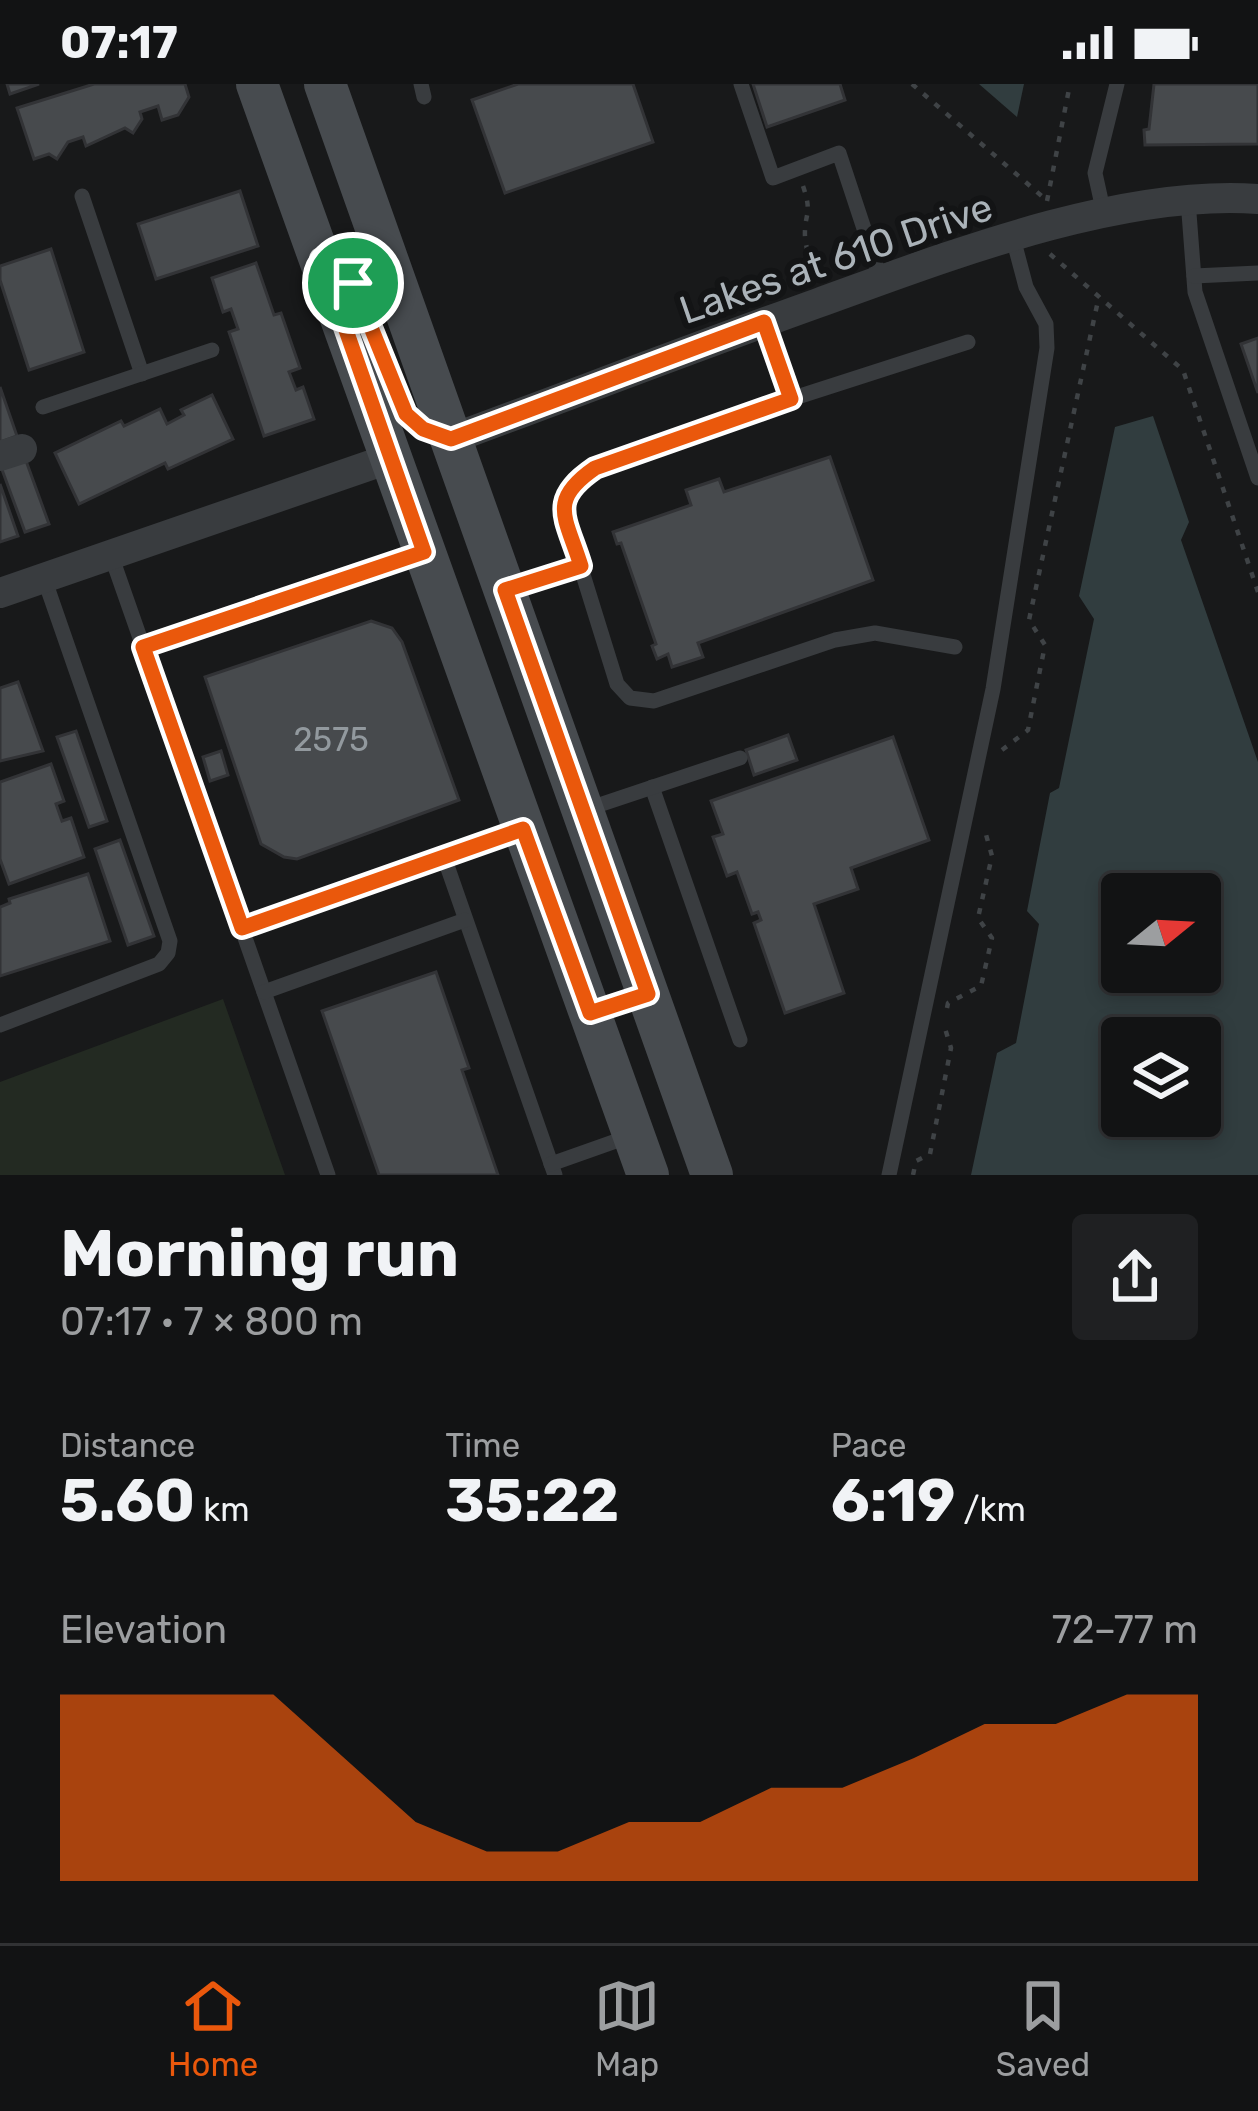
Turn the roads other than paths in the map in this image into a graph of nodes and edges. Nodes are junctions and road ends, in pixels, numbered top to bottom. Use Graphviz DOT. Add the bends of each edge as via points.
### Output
graph roads {
  1 [pos="257,84"];
  2 [pos="325,84"];
  3 [pos="741,84"];
  4 [pos="1117,84"];
  5 [pos="82,196"];
  6 [pos="1188,200"];
  7 [pos="1258,200"];
  8 [pos="1104,214"];
  9 [pos="1020,236"];
  10 [pos="321,259"];
  11 [pos="1258,273"];
  12 [pos="1194,276"];
  13 [pos="881,280"];
  14 [pos="764,322"];
  15 [pos="968,343"];
  16 [pos="212,350"];
  17 [pos="142,374"];
  18 [pos="791,399"];
  19 [pos="43,407"];
  20 [pos="451,439"];
  21 [pos="394,458"];
  22 [pos="1258,478"];
  23 [pos="424,552"];
  24 [pos="111,555"];
  25 [pos="581,566"];
  26 [pos="44,578"];
  27 [pos="505,590"];
  28 [pos="0,593"];
  29 [pos="143,647"];
  30 [pos="955,647"];
  31 [pos="740,758"];
  32 [pos="652,787"];
  33 [pos="583,810"];
  34 [pos="523,829"];
  35 [pos="444,857"];
  36 [pos="465,920"];
  37 [pos="242,928"];
  38 [pos="264,992"];
  39 [pos="648,994"];
  40 [pos="590,1013"];
  41 [pos="0,1025"];
  42 [pos="740,1040"];
  43 [pos="634,1135"];
  44 [pos="553,1169"];
  45 [pos="328,1175"];
  46 [pos="648,1175"];
  47 [pos="712,1175"];
  48 [pos="889,1175"];
  1 -- 10 [label="main road"];
  2 -- 20 [label="main road"];
  3 -- 13 [label="lane" via="773,178 839,153"];
  4 -- 8 [label="lane" via="1095,173"];
  5 -- 17 [label="lane"];
  6 -- 7 [label="street, Lakes at 610 Drive"];
  6 -- 8 [label="street, Lakes at 610 Drive"];
  6 -- 12 [label="lane"];
  8 -- 9 [label="street, Lakes at 610 Drive"];
  9 -- 13 [label="street, Lakes at 610 Drive"];
  9 -- 48 [label="lane" via="1026,287 1046,324 1047,348 996,672"];
  10 -- 20 [label="main road" via="353,283 406,414"];
  10 -- 21 [label="main road"];
  11 -- 12 [label="lane"];
  12 -- 22 [label="lane"];
  13 -- 14 [label="street, Lakes at 610 Drive"];
  14 -- 18 [label="lane"];
  14 -- 20 [label="street, Lakes at 610 Drive"];
  15 -- 18 [label="lane"];
  16 -- 17 [label="lane"];
  17 -- 19 [label="lane"];
  18 -- 25 [label="lane" via="595,468 570,485 562,507"];
  20 -- 27 [label="main road"];
  21 -- 23 [label="main road"];
  21 -- 24 [label="street"];
  21 -- 27 [label="main road" via="443,477 484,582"];
  23 -- 29 [label="lane"];
  23 -- 34 [label="main road"];
  24 -- 26 [label="street"];
  24 -- 29 [label="lane"];
  25 -- 27 [label="lane"];
  25 -- 30 [label="lane" via="617,684 630,698 654,700 875,633"];
  26 -- 28 [label="street"];
  26 -- 41 [label="lane" via="170,941 159,964"];
  27 -- 33 [label="main road"];
  29 -- 37 [label="lane"];
  31 -- 32 [label="lane"];
  32 -- 33 [label="lane"];
  32 -- 42 [label="lane"];
  33 -- 39 [label="main road"];
  34 -- 35 [label="lane"];
  34 -- 40 [label="main road"];
  35 -- 36 [label="lane"];
  35 -- 37 [label="lane"];
  36 -- 38 [label="lane"];
  36 -- 44 [label="lane"];
  37 -- 38 [label="lane"];
  38 -- 45 [label="lane"];
  39 -- 40 [label="main road"];
  39 -- 47 [label="main road"];
  40 -- 43 [label="main road"];
  43 -- 44 [label="lane"];
  43 -- 46 [label="main road"];
}
